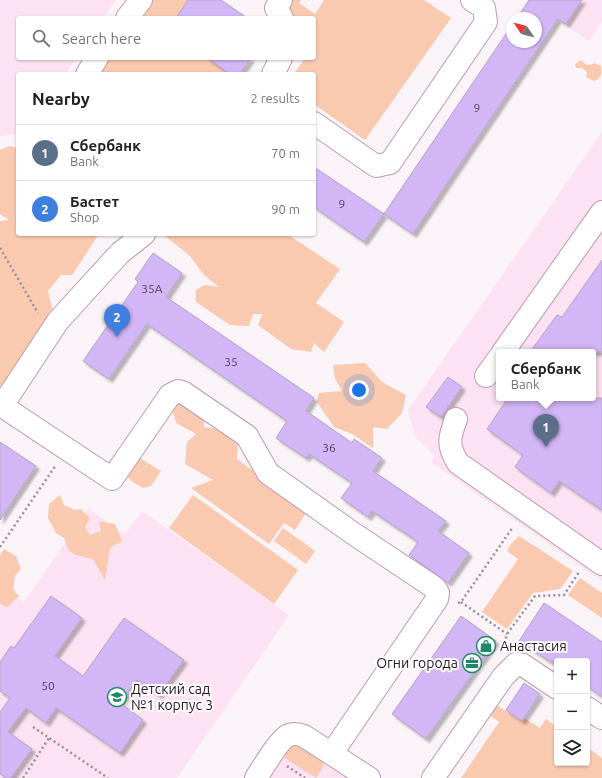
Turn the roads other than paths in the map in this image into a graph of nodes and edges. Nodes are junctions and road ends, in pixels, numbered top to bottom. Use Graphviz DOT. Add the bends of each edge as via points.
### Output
graph roads {
  1 [pos="141,0"];
  2 [pos="281,0"];
  3 [pos="472,0"];
  4 [pos="129,16"];
  5 [pos="281,16"];
  6 [pos="96,60"];
  7 [pos="280,60"];
  8 [pos="88,72"];
  9 [pos="274,72"];
  10 [pos="316,125"];
  11 [pos="602,212"];
  12 [pos="141,236"];
  13 [pos="505,349"];
  14 [pos="496,362"];
  15 [pos="486,376"];
  16 [pos="1,406"];
  17 [pos="456,419"];
  18 [pos="602,564"];
  19 [pos="554,686"];
  20 [pos="590,710"];
  21 [pos="602,718"];
  22 [pos="332,753"];
  23 [pos="256,778"];
  24 [pos="368,778"];
  25 [pos="433,778"];
  1 -- 4 [label="street"];
  2 -- 5 [label="street" via="276,8"];
  3 -- 10 [label="street" via="484,8 486,22 390,163 376,166"];
  6 -- 8 [label="street"];
  7 -- 9 [label="street"];
  11 -- 13 [label="street"];
  12 -- 16 [label="street" via="120,253 58,321"];
  14 -- 15 [label="street"];
  16 -- 22 [label="street" via="112,479 170,395 178,391 184,392 247,436 268,472 435,588 438,593 437,599"];
  17 -- 18 [label="street" via="450,436 451,452 458,463"];
  19 -- 25 [label="street" via="523,665 516,664 502,677"];
  20 -- 21 [label="street"];
  22 -- 23 [label="street" via="304,736 289,735 282,740"];
  22 -- 24 [label="street"];
}
